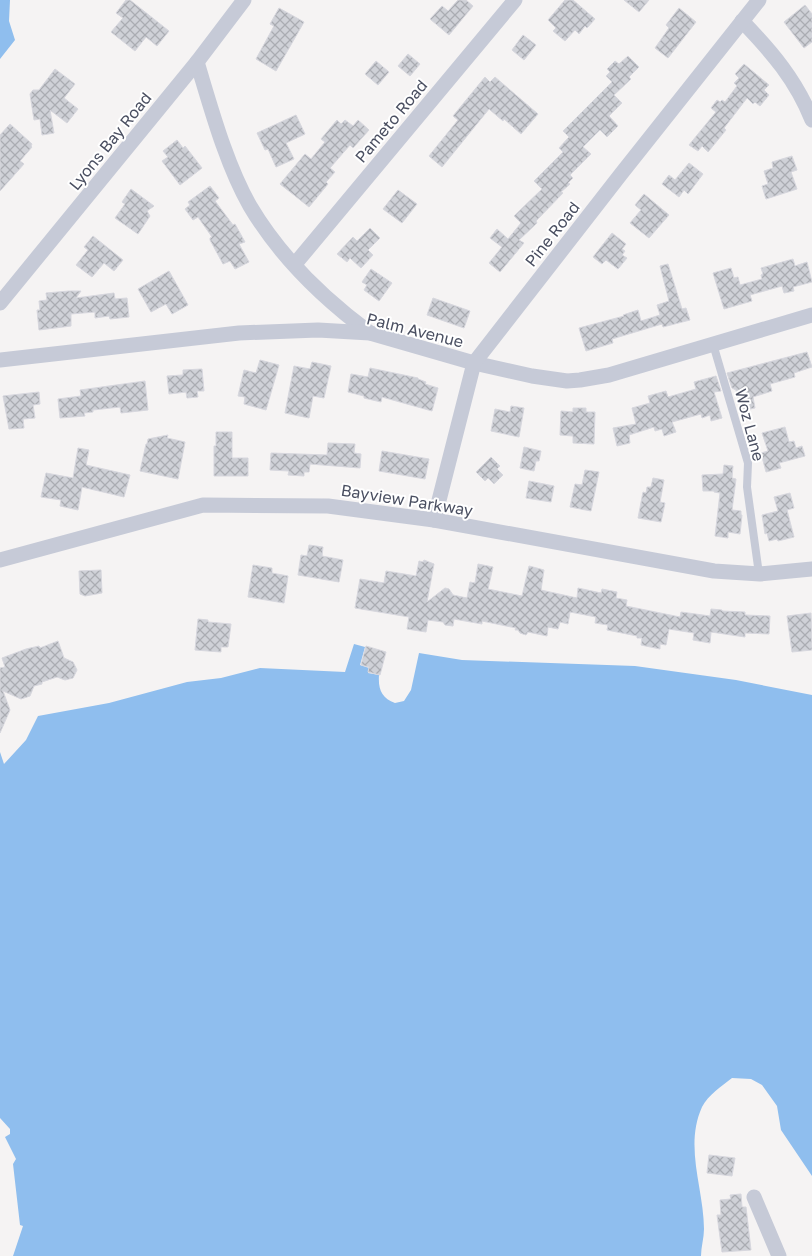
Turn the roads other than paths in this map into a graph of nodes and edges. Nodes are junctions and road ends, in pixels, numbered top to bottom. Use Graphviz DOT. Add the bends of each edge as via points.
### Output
graph roads {
  1 [pos="244,0"];
  2 [pos="515,0"];
  3 [pos="759,0"];
  4 [pos="742,21"];
  5 [pos="197,62"];
  6 [pos="812,120"];
  7 [pos="295,264"];
  8 [pos="0,303"];
  9 [pos="812,315"];
  10 [pos="370,333"];
  11 [pos="712,344"];
  12 [pos="0,360"];
  13 [pos="474,363"];
  14 [pos="434,520"];
  15 [pos="0,560"];
  16 [pos="812,569"];
  17 [pos="759,574"];
  18 [pos="754,1197"];
  19 [pos="779,1256"];
  1 -- 5 [label="street, Lyons Bay Road"];
  2 -- 7 [label="street, Pameto Road"];
  3 -- 4 [label="street, Pine Road"];
  4 -- 6 [label="street" via="789,75"];
  4 -- 13 [label="street, Pine Road"];
  5 -- 7 [label="street" via="241,188 262,224"];
  5 -- 8 [label="street, Lyons Bay Road"];
  7 -- 10 [label="street" via="333,304"];
  9 -- 11 [label="street, Palm Avenue"];
  10 -- 12 [label="street, Palm Avenue" via="310,330 239,333"];
  10 -- 13 [label="street, Palm Avenue"];
  11 -- 13 [label="street, Palm Avenue" via="580,380 532,376"];
  11 -- 17 [label="lane, Woz Lane" via="748,463 746,487"];
  13 -- 14 [label="street, Pine Road"];
  14 -- 15 [label="street, Bayview Parkway" via="328,506 204,505"];
  14 -- 17 [label="street, Bayview Parkway" via="714,571"];
  16 -- 17 [label="street, Bayview Parkway"];
  18 -- 19 [label="street"];
}
